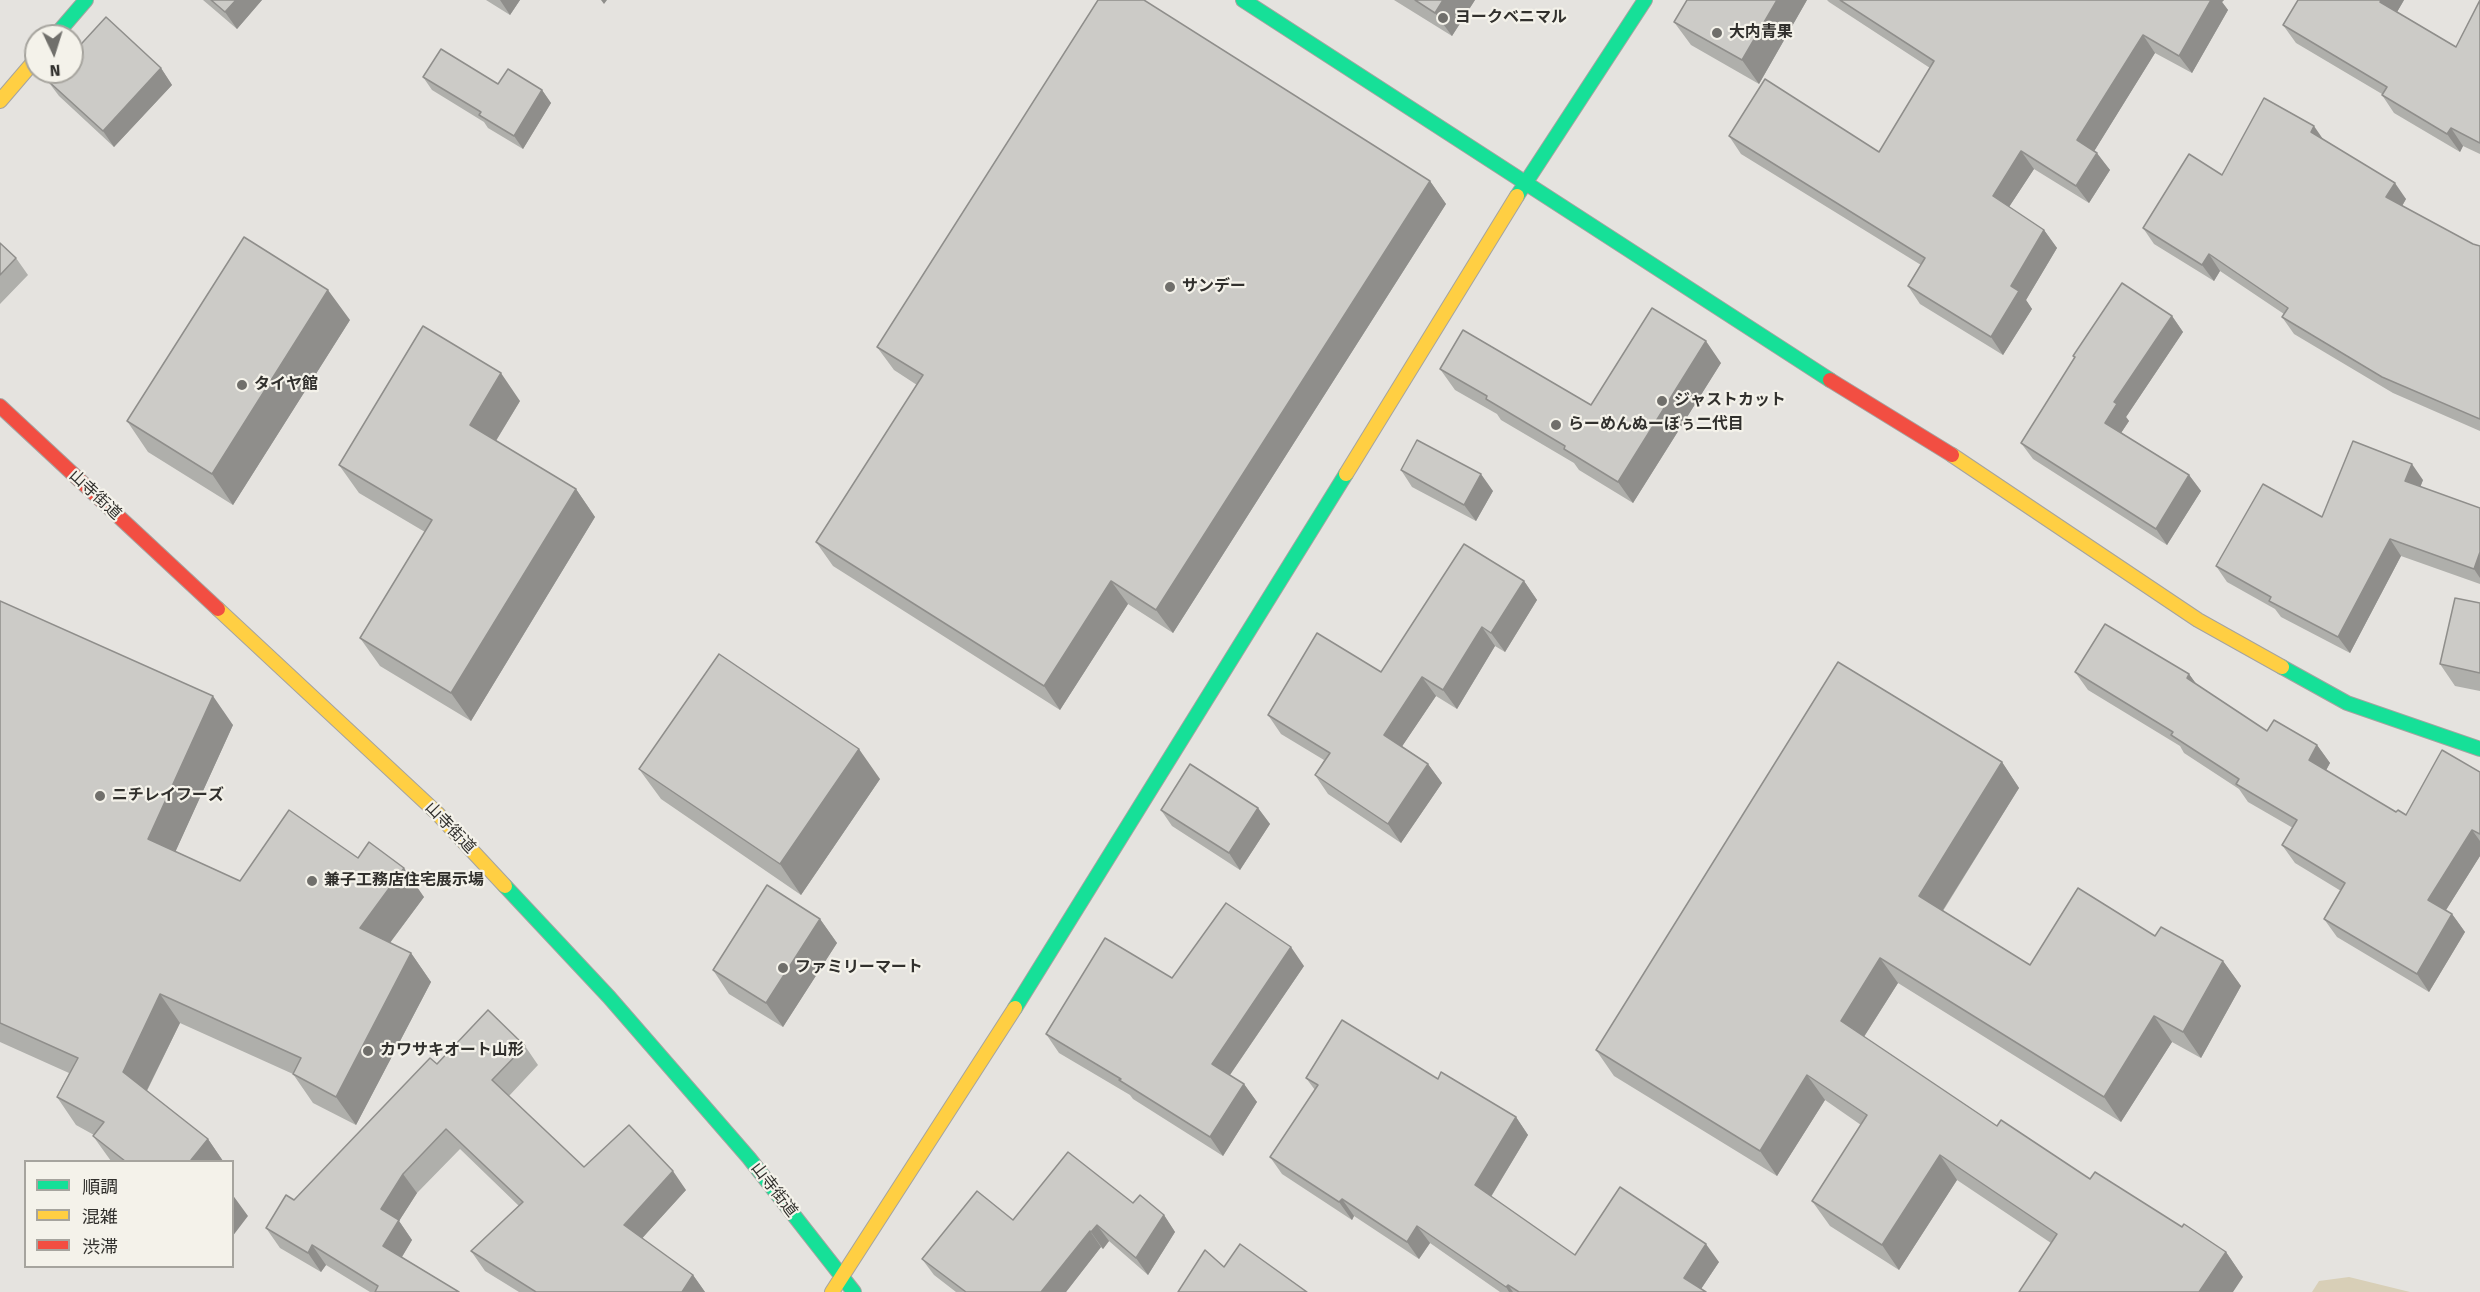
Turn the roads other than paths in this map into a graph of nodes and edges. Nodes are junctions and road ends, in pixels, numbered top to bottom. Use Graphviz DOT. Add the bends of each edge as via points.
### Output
graph roads {
  1 [pos="86,0"];
  2 [pos="1243,0"];
  3 [pos="1645,0"];
  4 [pos="66,24"];
  5 [pos="24,73"];
  6 [pos="0,101"];
  7 [pos="1525,184"];
  8 [pos="0,406"];
  9 [pos="2480,749"];
  10 [pos="842,1277"];
  11 [pos="832,1292"];
  12 [pos="854,1292"];
  1 -- 4 [label="main road"];
  2 -- 7 [label="main road"];
  3 -- 7 [label="main road"];
  5 -- 6 [label="main road"];
  7 -- 9 [label="main road" via="1980,472 2198,620 2347,703"];
  7 -- 10 [label="main road" via="1078,907"];
  8 -- 10 [label="main road, 山寺街道" via="437,813 609,997 749,1158"];
  10 -- 11 [label="main road"];
  10 -- 12 [label="main road, 山寺街道"];
}
